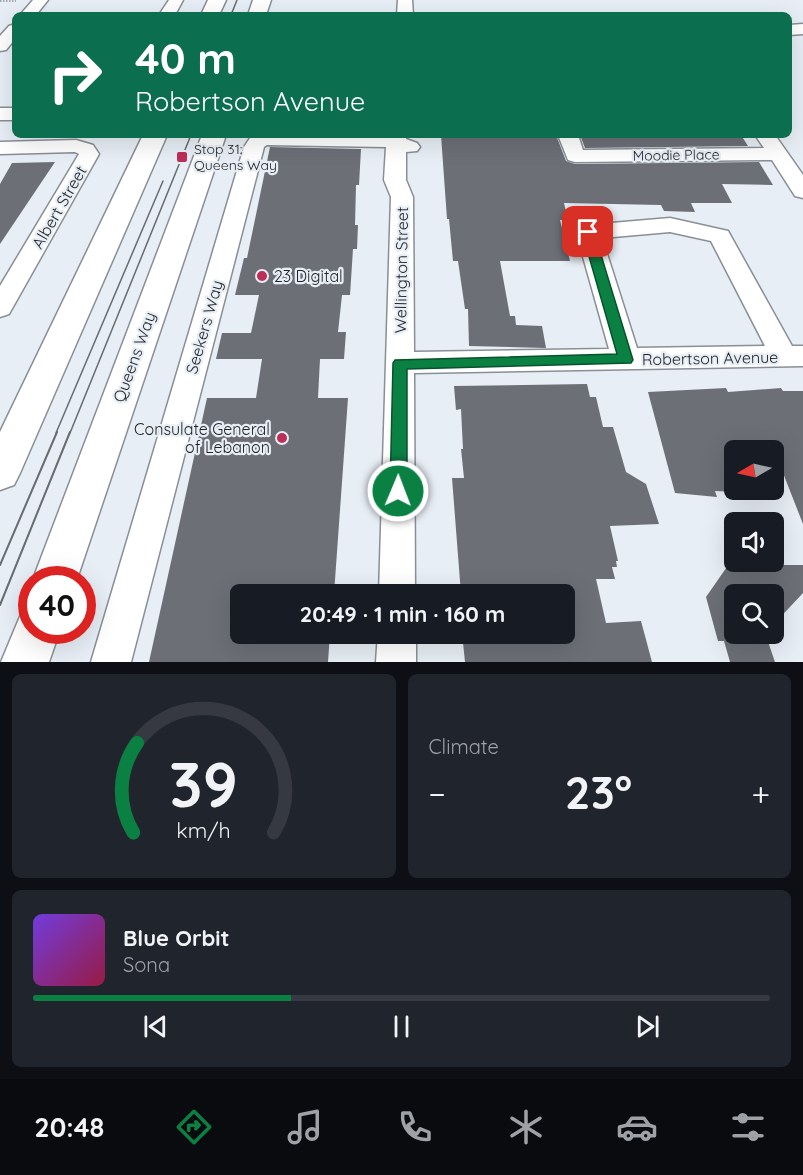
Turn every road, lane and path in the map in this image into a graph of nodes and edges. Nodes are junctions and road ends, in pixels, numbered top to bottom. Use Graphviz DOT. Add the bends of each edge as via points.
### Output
graph roads {
  1 [pos="41,0"];
  2 [pos="31,12"];
  3 [pos="12,32"];
  4 [pos="0,46"];
  5 [pos="154,138"];
  6 [pos="213,138"];
  7 [pos="569,138"];
  8 [pos="767,138"];
  9 [pos="403,139"];
  10 [pos="0,148"];
  11 [pos="778,154"];
  12 [pos="803,191"];
  13 [pos="0,308"];
  14 [pos="61,339"];
  15 [pos="793,357"];
  16 [pos="626,360"];
  17 [pos="400,363"];
  18 [pos="0,429"];
  19 [pos="0,473"];
  20 [pos="60,566"];
  21 [pos="397,584"];
  22 [pos="31,644"];
  23 [pos="397,644"];
  24 [pos="25,662"];
  25 [pos="111,662"];
  26 [pos="396,662"];
  1 -- 2 [label="street"];
  3 -- 4 [label="street"];
  5 -- 14 [label="highway"];
  6 -- 20 [label="highway, Queens Way"];
  7 -- 11 [label="street, Moodie Place" via="575,156"];
  8 -- 11 [label="street"];
  9 -- 17 [label="street, Wellington Street" via="411,184 402,197"];
  9 -- 25 [label="street, Seekers Way" via="274,138 256,142"];
  10 -- 13 [label="street, Albert Street" via="76,146 89,154"];
  11 -- 12 [label="street"];
  14 -- 18 [label="highway"];
  14 -- 19 [label="highway"];
  15 -- 16 [label="street, Robertson Avenue"];
  15 -- 16 [label="street" via="720,236 670,225 588,232"];
  16 -- 17 [label="street, Robertson Avenue"];
  17 -- 21 [label="street, Wellington Street"];
  22 -- 24 [label="highway"];
  23 -- 26 [label="street"];
}
